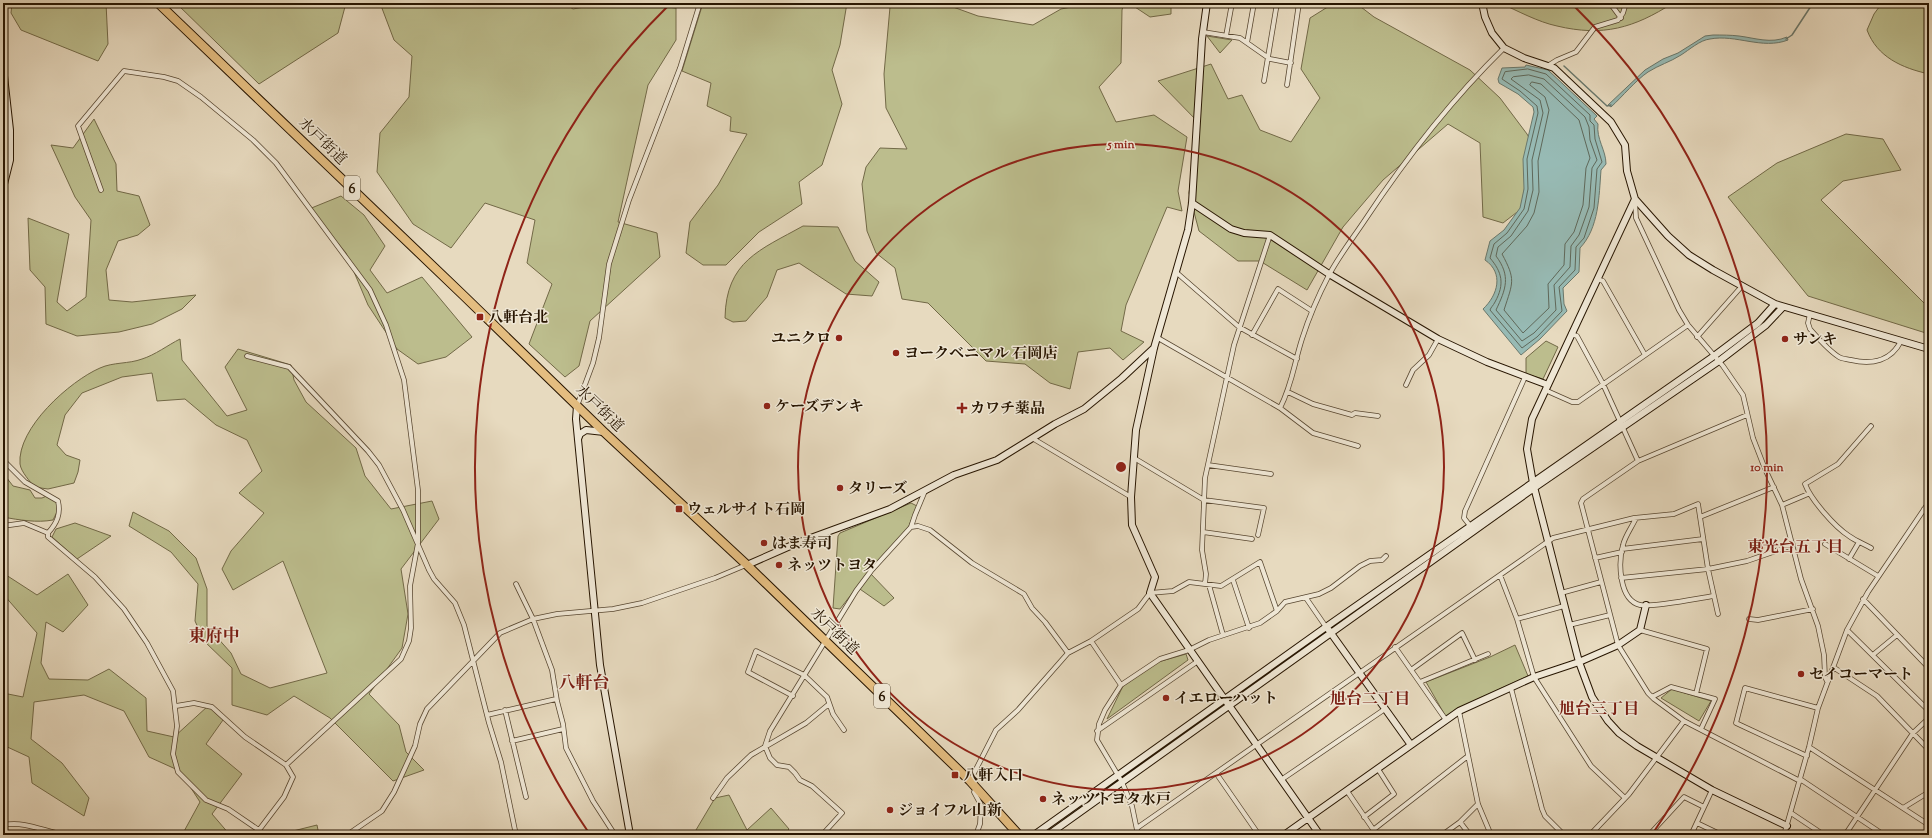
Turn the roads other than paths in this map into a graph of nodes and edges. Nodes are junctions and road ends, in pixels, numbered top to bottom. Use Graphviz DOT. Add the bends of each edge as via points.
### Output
graph roads {
  1 [pos="158,3"];
  2 [pos="700,3"];
  3 [pos="1207,3"];
  4 [pos="1232,3"];
  5 [pos="1254,3"];
  6 [pos="1277,3"];
  7 [pos="1299,3"];
  8 [pos="1482,3"];
  9 [pos="1610,3"];
  10 [pos="1626,3"];
  11 [pos="1621,18"];
  12 [pos="1203,32"];
  13 [pos="1226,36"];
  14 [pos="1247,43"];
  15 [pos="1504,48"];
  16 [pos="1267,58"];
  17 [pos="1291,62"];
  18 [pos="1549,65"];
  19 [pos="3,67"];
  20 [pos="1264,81"];
  21 [pos="1288,85"];
  22 [pos="3,188"];
  23 [pos="101,190"];
  24 [pos="1635,199"];
  25 [pos="1192,203"];
  26 [pos="1270,235"];
  27 [pos="1177,273"];
  28 [pos="1330,274"];
  29 [pos="1597,279"];
  30 [pos="1742,286"];
  31 [pos="1775,304"];
  32 [pos="1783,307"];
  33 [pos="1312,311"];
  34 [pos="1810,314"];
  35 [pos="1688,325"];
  36 [pos="1239,327"];
  37 [pos="1571,334"];
  38 [pos="1252,335"];
  39 [pos="1697,336"];
  40 [pos="1158,338"];
  41 [pos="1438,339"];
  42 [pos="1901,341"];
  43 [pos="1154,348"];
  44 [pos="1929,349"];
  45 [pos="1645,355"];
  46 [pos="247,356"];
  47 [pos="1714,356"];
  48 [pos="1297,359"];
  49 [pos="1719,361"];
  50 [pos="1525,377"];
  51 [pos="1226,379"];
  52 [pos="1603,384"];
  53 [pos="1406,385"];
  54 [pos="1546,388"];
  55 [pos="1288,392"];
  56 [pos="577,406"];
  57 [pos="1280,408"];
  58 [pos="1747,415"];
  59 [pos="1378,416"];
  60 [pos="1622,425"];
  61 [pos="1871,426"];
  62 [pos="604,432"];
  63 [pos="1032,438"];
  64 [pos="578,439"];
  65 [pos="1358,446"];
  66 [pos="1134,458"];
  67 [pos="3,460"];
  68 [pos="1638,461"];
  69 [pos="1208,465"];
  70 [pos="1271,474"];
  71 [pos="1534,486"];
  72 [pos="1774,486"];
  73 [pos="925,491"];
  74 [pos="1808,494"];
  75 [pos="1131,497"];
  76 [pos="1204,500"];
  77 [pos="1929,502"];
  78 [pos="1782,505"];
  79 [pos="1924,509"];
  80 [pos="1929,513"];
  81 [pos="1700,517"];
  82 [pos="1636,518"];
  83 [pos="3,526"];
  84 [pos="911,527"];
  85 [pos="1471,527"];
  86 [pos="1587,529"];
  87 [pos="1203,532"];
  88 [pos="48,533"];
  89 [pos="1258,535"];
  90 [pos="1252,539"];
  91 [pos="1549,540"];
  92 [pos="1704,540"];
  93 [pos="1859,542"];
  94 [pos="418,543"];
  95 [pos="1825,544"];
  96 [pos="1793,545"];
  97 [pos="1871,548"];
  98 [pos="1622,550"];
  99 [pos="1386,556"];
  100 [pos="1595,558"];
  101 [pos="1849,559"];
  102 [pos="747,565"];
  103 [pos="1708,569"];
  104 [pos="1500,575"];
  105 [pos="1878,576"];
  106 [pos="1621,578"];
  107 [pos="1233,580"];
  108 [pos="1601,582"];
  109 [pos="516,584"];
  110 [pos="1207,584"];
  111 [pos="1150,593"];
  112 [pos="1561,593"];
  113 [pos="1714,596"];
  114 [pos="1306,598"];
  115 [pos="1863,599"];
  116 [pos="1564,606"];
  117 [pos="1646,606"];
  118 [pos="1813,609"];
  119 [pos="594,611"];
  120 [pos="1277,611"];
  121 [pos="1718,614"];
  122 [pos="1610,615"];
  123 [pos="533,619"];
  124 [pos="1517,619"];
  125 [pos="1748,619"];
  126 [pos="1569,625"];
  127 [pos="1326,627"];
  128 [pos="1249,628"];
  129 [pos="1640,630"];
  130 [pos="1847,630"];
  131 [pos="1330,632"];
  132 [pos="1223,635"];
  133 [pos="1897,635"];
  134 [pos="824,640"];
  135 [pos="1091,641"];
  136 [pos="1618,644"];
  137 [pos="1396,647"];
  138 [pos="1190,650"];
  139 [pos="1068,653"];
  140 [pos="1488,654"];
  141 [pos="1874,654"];
  142 [pos="474,660"];
  143 [pos="1475,660"];
  144 [pos="1198,661"];
  145 [pos="1579,662"];
  146 [pos="1833,667"];
  147 [pos="1929,668"];
  148 [pos="1411,670"];
  149 [pos="1359,672"];
  150 [pos="804,675"];
  151 [pos="1534,677"];
  152 [pos="1827,681"];
  153 [pos="1420,682"];
  154 [pos="1121,686"];
  155 [pos="1511,688"];
  156 [pos="1696,694"];
  157 [pos="793,696"];
  158 [pos="1652,697"];
  159 [pos="556,699"];
  160 [pos="1224,699"];
  161 [pos="1929,701"];
  162 [pos="829,704"];
  163 [pos="176,706"];
  164 [pos="1229,706"];
  165 [pos="1924,706"];
  166 [pos="1818,708"];
  167 [pos="1385,709"];
  168 [pos="505,710"];
  169 [pos="1459,711"];
  170 [pos="1929,711"];
  171 [pos="487,715"];
  172 [pos="1929,718"];
  173 [pos="1446,720"];
  174 [pos="1684,721"];
  175 [pos="563,729"];
  176 [pos="1701,729"];
  177 [pos="844,730"];
  178 [pos="1097,731"];
  179 [pos="1913,733"];
  180 [pos="512,741"];
  181 [pos="1256,744"];
  182 [pos="765,746"];
  183 [pos="1411,746"];
  184 [pos="1809,747"];
  185 [pos="1929,750"];
  186 [pos="1468,756"];
  187 [pos="1807,756"];
  188 [pos="1656,758"];
  189 [pos="286,765"];
  190 [pos="1378,769"];
  191 [pos="1216,773"];
  192 [pos="1118,774"];
  193 [pos="1281,780"];
  194 [pos="1800,780"];
  195 [pos="970,781"];
  196 [pos="1122,782"];
  197 [pos="976,787"];
  198 [pos="1712,790"];
  199 [pos="1876,790"];
  200 [pos="1347,791"];
  201 [pos="1929,792"];
  202 [pos="526,797"];
  203 [pos="713,798"];
  204 [pos="1625,798"];
  205 [pos="1478,804"];
  206 [pos="1704,807"];
  207 [pos="1903,808"];
  208 [pos="1790,813"];
  209 [pos="1364,817"];
  210 [pos="1857,817"];
  211 [pos="1308,818"];
  212 [pos="1460,822"];
  213 [pos="1697,823"];
  214 [pos="3,825"];
  215 [pos="1929,825"];
  216 [pos="1787,826"];
  217 [pos="1138,828"];
  218 [pos="259,830"];
  219 [pos="1373,830"];
  220 [pos="65,835"];
  221 [pos="266,835"];
  222 [pos="347,835"];
  223 [pos="516,835"];
  224 [pos="615,835"];
  225 [pos="630,835"];
  226 [pos="822,835"];
  227 [pos="976,835"];
  228 [pos="1019,835"];
  229 [pos="1034,835"];
  230 [pos="1048,835"];
  231 [pos="1138,835"];
  232 [pos="1259,835"];
  233 [pos="1284,835"];
  234 [pos="1320,835"];
  235 [pos="1377,835"];
  236 [pos="1442,835"];
  237 [pos="1470,835"];
  238 [pos="1491,835"];
  239 [pos="1564,835"];
  240 [pos="1590,835"];
  241 [pos="1649,835"];
  242 [pos="1691,835"];
  243 [pos="1722,835"];
  244 [pos="1784,835"];
  245 [pos="1824,835"];
  246 [pos="1845,835"];
  247 [pos="1884,835"];
  1 -- 56 [label="highway, 水戸街道 / 6"];
  2 -- 56 [label="street" via="680,68 629,200 611,257 594,363"];
  3 -- 12 [label="street"];
  4 -- 13 [label="street"];
  5 -- 14 [label="street"];
  6 -- 16 [label="street"];
  7 -- 17 [label="street"];
  8 -- 15 [label="street" via="1492,33"];
  9 -- 11 [label="street"];
  10 -- 11 [label="street"];
  11 -- 18 [label="street" via="1595,27 1576,52"];
  12 -- 13 [label="street"];
  12 -- 25 [label="street"];
  13 -- 14 [label="street" via="1240,38"];
  14 -- 16 [label="street"];
  15 -- 18 [label="street" via="1524,58"];
  15 -- 28 [label="street" via="1473,78 1429,130 1394,176"];
  16 -- 17 [label="street"];
  16 -- 20 [label="street"];
  17 -- 21 [label="street"];
  18 -- 24 [label="street" via="1617,131 1625,145 1628,176"];
  19 -- 22 [label="street" via="10,130 10,160"];
  23 -- 94 [label="street" via="78,126 124,70 178,81 241,131 276,163 370,290 386,325 404,380 418,490"];
  24 -- 29 [label="street"];
  24 -- 30 [label="street" via="1689,255"];
  24 -- 35 [label="street" via="1636,218 1678,310"];
  25 -- 26 [label="street" via="1231,229"];
  25 -- 27 [label="street"];
  26 -- 28 [label="street"];
  26 -- 36 [label="street"];
  27 -- 36 [label="street"];
  27 -- 40 [label="street"];
  28 -- 33 [label="street"];
  28 -- 41 [label="street"];
  29 -- 37 [label="street"];
  29 -- 45 [label="street" via="1602,281"];
  30 -- 31 [label="street"];
  30 -- 39 [label="street"];
  31 -- 32 [label="street"];
  31 -- 47 [label="street" via="1758,323"];
  32 -- 34 [label="street"];
  32 -- 49 [label="street" via="1766,325"];
  33 -- 38 [label="street" via="1278,289"];
  33 -- 48 [label="street"];
  34 -- 42 [label="street"];
  34 -- 42 [label="street" via="1810,329 1840,358 1868,363 1889,358"];
  35 -- 39 [label="street"];
  35 -- 45 [label="street"];
  36 -- 38 [label="street"];
  36 -- 51 [label="street"];
  37 -- 52 [label="street" via="1577,336"];
  37 -- 54 [label="street"];
  38 -- 48 [label="street"];
  39 -- 47 [label="street"];
  40 -- 43 [label="street"];
  40 -- 51 [label="street"];
  41 -- 50 [label="street"];
  41 -- 53 [label="street" via="1429,355 1413,370"];
  42 -- 44 [label="street"];
  43 -- 63 [label="street" via="1084,409"];
  43 -- 66 [label="street" via="1136,430"];
  45 -- 52 [label="street"];
  46 -- 94 [label="street" via="289,368 348,427 379,465"];
  47 -- 49 [label="street"];
  47 -- 60 [label="street"];
  48 -- 55 [label="street"];
  49 -- 58 [label="street" via="1743,395"];
  49 -- 60 [label="street"];
  50 -- 54 [label="street"];
  50 -- 85 [label="street" via="1465,511 1464,518"];
  51 -- 57 [label="street"];
  51 -- 69 [label="street"];
  52 -- 54 [label="street" via="1576,402"];
  52 -- 60 [label="street"];
  54 -- 71 [label="street" via="1532,419 1528,439 1528,461"];
  55 -- 57 [label="street"];
  55 -- 59 [label="street" via="1313,404 1352,415 1355,413"];
  56 -- 62 [label="highway, 水戸街道 / 6"];
  56 -- 64 [label="street"];
  57 -- 65 [label="street" via="1313,433"];
  58 -- 68 [label="street"];
  58 -- 72 [label="street" via="1753,438"];
  60 -- 68 [label="street"];
  60 -- 71 [label="street"];
  61 -- 74 [label="street" via="1838,464 1805,484"];
  62 -- 64 [label="street" via="586,430"];
  62 -- 102 [label="highway, 水戸街道 / 6"];
  63 -- 73 [label="street" via="996,460 954,475"];
  63 -- 75 [label="street"];
  64 -- 119 [label="street"];
  66 -- 75 [label="street"];
  66 -- 76 [label="street"];
  67 -- 88 [label="street" via="37,491 58,501 60,511 56,524"];
  68 -- 86 [label="street" via="1582,500"];
  69 -- 70 [label="street"];
  69 -- 76 [label="street"];
  71 -- 85 [label="street"];
  71 -- 91 [label="street"];
  71 -- 131 [label="street"];
  72 -- 78 [label="street"];
  72 -- 81 [label="street"];
  73 -- 84 [label="street"];
  73 -- 102 [label="street" via="890,509 797,543"];
  74 -- 78 [label="street"];
  74 -- 93 [label="street" via="1839,528"];
  75 -- 111 [label="street" via="1132,525 1156,577"];
  76 -- 87 [label="street"];
  76 -- 89 [label="street" via="1264,508"];
  77 -- 79 [label="street"];
  78 -- 96 [label="street"];
  79 -- 80 [label="street"];
  79 -- 105 [label="street"];
  81 -- 82 [label="street" via="1698,504 1674,514"];
  81 -- 92 [label="street"];
  82 -- 86 [label="street"];
  82 -- 98 [label="street" via="1624,540"];
  83 -- 88 [label="street" via="24,523"];
  84 -- 134 [label="street" via="871,571"];
  84 -- 139 [label="street" via="924,527 930,530 972,563 1024,594"];
  85 -- 127 [label="street"];
  86 -- 91 [label="street"];
  86 -- 100 [label="street"];
  87 -- 90 [label="street"];
  87 -- 110 [label="street"];
  88 -- 163 [label="street" via="48,537 95,576 136,624 173,691"];
  91 -- 104 [label="street"];
  91 -- 112 [label="street"];
  92 -- 98 [label="street"];
  92 -- 103 [label="street"];
  93 -- 97 [label="street"];
  93 -- 101 [label="street"];
  94 -- 142 [label="street" via="434,579 455,603"];
  94 -- 189 [label="street" via="410,586 412,628 401,659"];
  95 -- 101 [label="street"];
  96 -- 103 [label="street"];
  96 -- 118 [label="street" via="1801,579"];
  98 -- 100 [label="street"];
  98 -- 106 [label="street"];
  99 -- 114 [label="street" via="1382,560 1360,566 1331,588"];
  100 -- 108 [label="street"];
  101 -- 105 [label="street"];
  102 -- 119 [label="street" via="642,603"];
  102 -- 134 [label="highway, 水戸街道 / 6"];
  103 -- 106 [label="street"];
  103 -- 113 [label="street"];
  104 -- 124 [label="street"];
  104 -- 137 [label="street"];
  105 -- 115 [label="street"];
  106 -- 117 [label="street" via="1626,595 1632,602"];
  107 -- 110 [label="street" via="1221,586"];
  107 -- 120 [label="street" via="1260,562"];
  107 -- 128 [label="street"];
  108 -- 112 [label="street"];
  108 -- 122 [label="street"];
  109 -- 123 [label="street"];
  110 -- 111 [label="street" via="1189,582 1173,591"];
  110 -- 132 [label="street"];
  111 -- 135 [label="street" via="1138,609"];
  111 -- 138 [label="street"];
  112 -- 116 [label="street"];
  113 -- 117 [label="street"];
  113 -- 121 [label="street"];
  114 -- 120 [label="street" via="1292,599"];
  114 -- 127 [label="street"];
  115 -- 130 [label="street"];
  115 -- 133 [label="street"];
  116 -- 124 [label="street"];
  116 -- 126 [label="street"];
  117 -- 129 [label="street"];
  118 -- 125 [label="street" via="1758,620"];
  118 -- 152 [label="street" via="1821,638"];
  119 -- 123 [label="street"];
  119 -- 225 [label="street" via="600,664"];
  120 -- 128 [label="street"];
  122 -- 126 [label="street"];
  122 -- 136 [label="street"];
  123 -- 142 [label="street" via="500,633"];
  123 -- 159 [label="street" via="552,670"];
  124 -- 151 [label="street"];
  126 -- 145 [label="street"];
  127 -- 131 [label="street"];
  127 -- 160 [label="street"];
  128 -- 132 [label="street"];
  129 -- 136 [label="street"];
  129 -- 156 [label="street" via="1706,649"];
  130 -- 141 [label="street"];
  130 -- 146 [label="street"];
  131 -- 149 [label="street"];
  131 -- 164 [label="street"];
  132 -- 138 [label="street"];
  133 -- 141 [label="street"];
  133 -- 147 [label="street"];
  134 -- 150 [label="street"];
  134 -- 195 [label="highway, 水戸街道 / 6"];
  135 -- 139 [label="street"];
  135 -- 154 [label="street"];
  136 -- 145 [label="street"];
  136 -- 158 [label="street"];
  137 -- 148 [label="street"];
  137 -- 149 [label="street"];
  138 -- 144 [label="street"];
  138 -- 154 [label="street" via="1160,659"];
  139 -- 195 [label="street" via="1018,710 996,730"];
  140 -- 143 [label="street"];
  141 -- 165 [label="street"];
  142 -- 171 [label="street"];
  142 -- 222 [label="street" via="427,709 420,724 415,746 394,792 382,811"];
  143 -- 148 [label="street" via="1462,633"];
  143 -- 153 [label="street"];
  144 -- 160 [label="street"];
  144 -- 178 [label="street"];
  145 -- 151 [label="street"];
  145 -- 188 [label="street" via="1592,697 1608,721 1619,733"];
  146 -- 152 [label="street"];
  146 -- 179 [label="street" via="1877,696"];
  148 -- 153 [label="street"];
  149 -- 167 [label="street"];
  149 -- 181 [label="street"];
  150 -- 157 [label="street"];
  150 -- 157 [label="street" via="756,651 748,672"];
  150 -- 162 [label="street" via="827,697"];
  151 -- 155 [label="street"];
  151 -- 204 [label="street" via="1591,766"];
  152 -- 166 [label="street"];
  153 -- 173 [label="street"];
  154 -- 178 [label="street" via="1105,710"];
  155 -- 169 [label="street"];
  155 -- 239 [label="street" via="1542,809 1545,816"];
  156 -- 158 [label="street" via="1671,687"];
  156 -- 176 [label="street" via="1715,699"];
  157 -- 182 [label="street" via="770,731"];
  158 -- 174 [label="street"];
  159 -- 168 [label="street"];
  159 -- 175 [label="street"];
  160 -- 164 [label="street"];
  160 -- 192 [label="street"];
  161 -- 165 [label="street"];
  162 -- 177 [label="street"];
  162 -- 182 [label="street" via="806,722"];
  163 -- 189 [label="street" via="194,703 212,707 245,737"];
  163 -- 218 [label="street" via="177,726 173,754 178,772 206,800 228,809"];
  164 -- 181 [label="street"];
  164 -- 196 [label="street"];
  165 -- 170 [label="street"];
  166 -- 184 [label="street"];
  166 -- 187 [label="street" via="1745,688 1736,724"];
  167 -- 183 [label="street"];
  167 -- 193 [label="street"];
  168 -- 171 [label="street"];
  168 -- 180 [label="street"];
  169 -- 173 [label="street"];
  169 -- 186 [label="street"];
  171 -- 223 [label="street" via="501,762"];
  172 -- 179 [label="street"];
  173 -- 183 [label="street"];
  174 -- 176 [label="street"];
  174 -- 188 [label="street"];
  175 -- 180 [label="street"];
  175 -- 224 [label="street" via="566,748 593,801"];
  176 -- 194 [label="street"];
  178 -- 192 [label="street" via="1097,740"];
  179 -- 185 [label="street"];
  179 -- 199 [label="street"];
  180 -- 202 [label="street"];
  181 -- 191 [label="street"];
  181 -- 193 [label="street"];
  182 -- 203 [label="street" via="751,755 727,778"];
  182 -- 226 [label="street" via="770,758 777,765 789,767 800,780 812,786 842,813"];
  183 -- 190 [label="street"];
  184 -- 187 [label="street"];
  184 -- 199 [label="street"];
  186 -- 205 [label="street"];
  186 -- 219 [label="street"];
  187 -- 194 [label="street"];
  188 -- 198 [label="street"];
  188 -- 204 [label="street"];
  189 -- 218 [label="street" via="293,777 284,797"];
  190 -- 200 [label="street"];
  190 -- 209 [label="street" via="1394,794"];
  191 -- 217 [label="street"];
  191 -- 232 [label="street"];
  192 -- 196 [label="street"];
  192 -- 229 [label="street"];
  193 -- 211 [label="street"];
  194 -- 208 [label="street"];
  194 -- 210 [label="street"];
  195 -- 197 [label="highway, 水戸街道 / 6"];
  196 -- 217 [label="street"];
  196 -- 230 [label="street"];
  197 -- 227 [label="street" via="974,792 981,805 980,824"];
  197 -- 228 [label="highway, 水戸街道 / 6"];
  198 -- 206 [label="street"];
  198 -- 216 [label="street"];
  199 -- 207 [label="street"];
  199 -- 210 [label="street"];
  200 -- 209 [label="street"];
  200 -- 211 [label="street"];
  201 -- 207 [label="street"];
  204 -- 240 [label="street"];
  205 -- 212 [label="street"];
  205 -- 238 [label="street"];
  206 -- 213 [label="street"];
  206 -- 241 [label="street" via="1684,797"];
  207 -- 215 [label="street"];
  208 -- 216 [label="street"];
  208 -- 245 [label="street"];
  209 -- 219 [label="street"];
  210 -- 246 [label="street"];
  210 -- 247 [label="street"];
  211 -- 233 [label="street"];
  211 -- 234 [label="street"];
  212 -- 236 [label="street"];
  212 -- 237 [label="street"];
  213 -- 242 [label="street"];
  213 -- 243 [label="street"];
  214 -- 220 [label="street" via="30,824"];
  216 -- 244 [label="street"];
  217 -- 231 [label="street"];
  218 -- 221 [label="street"];
  219 -- 235 [label="street"];
}
